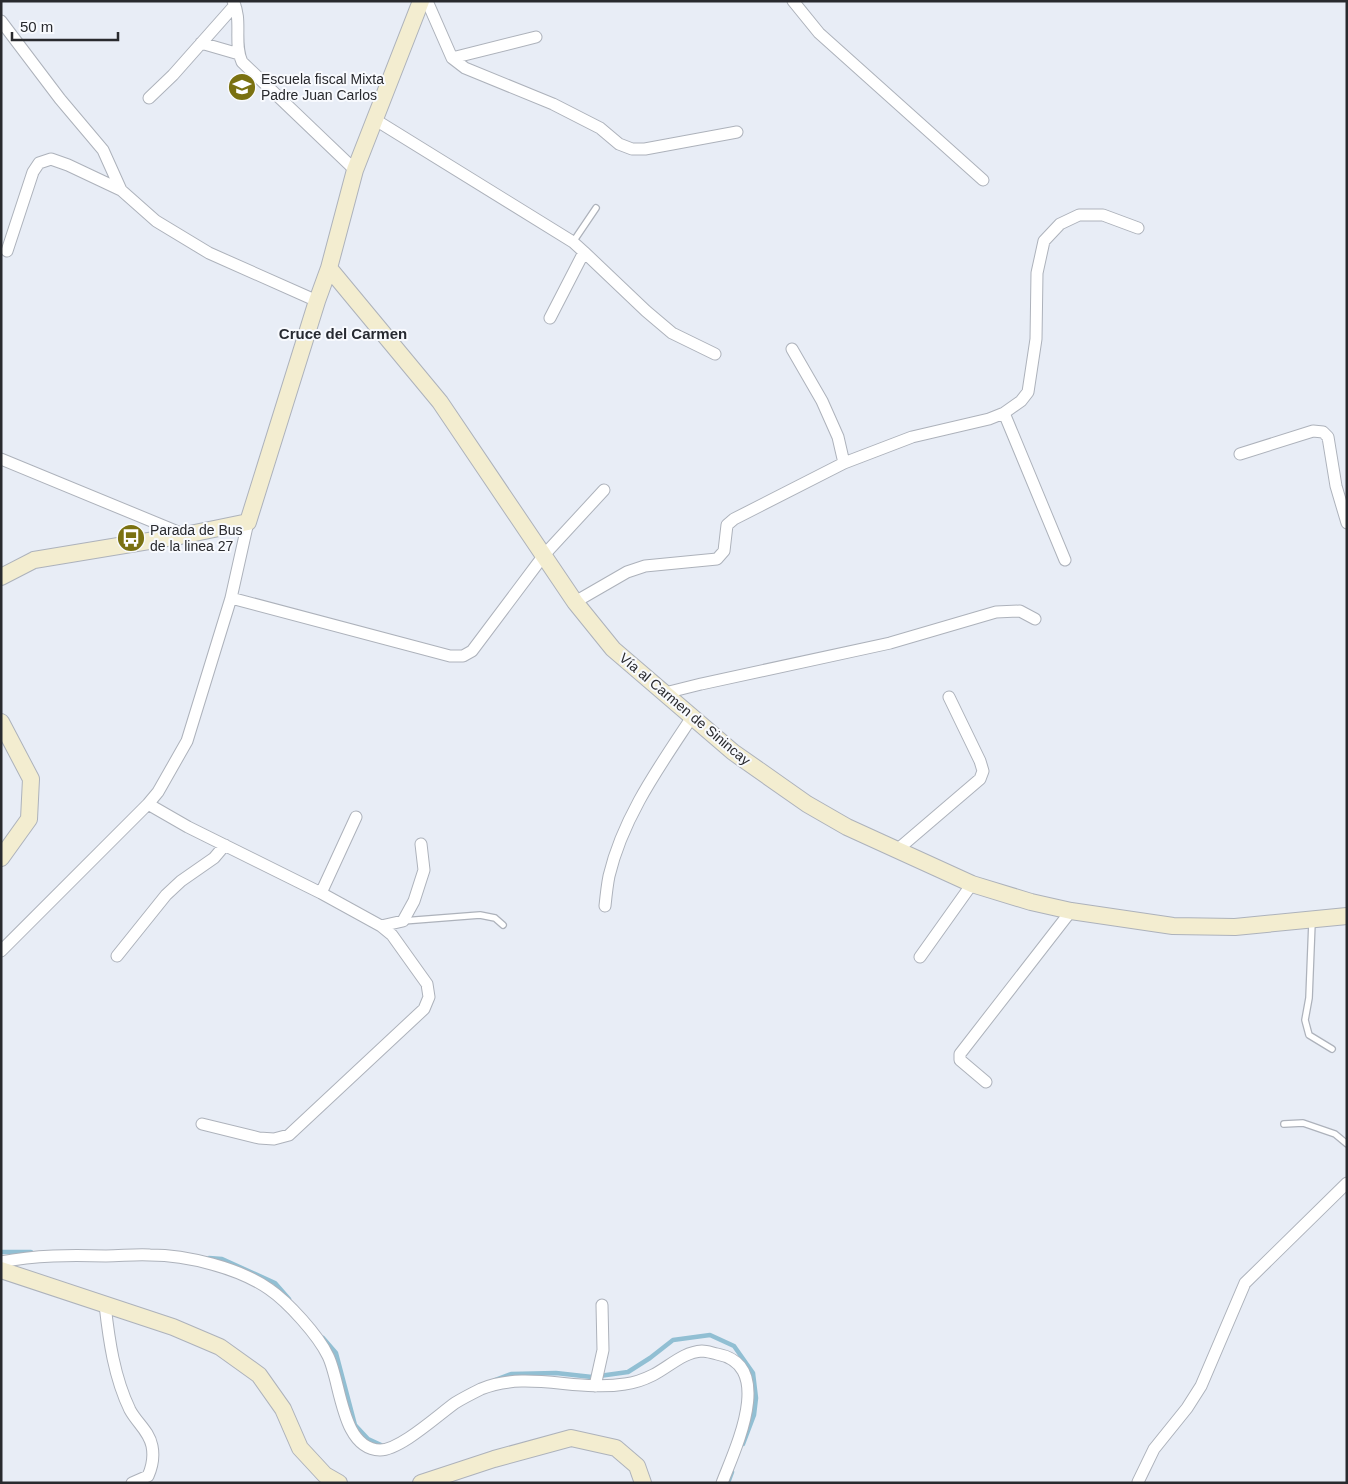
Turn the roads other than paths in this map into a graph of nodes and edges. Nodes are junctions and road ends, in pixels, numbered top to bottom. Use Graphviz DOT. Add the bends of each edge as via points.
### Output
graph roads {
  1 [pos="421,1"];
  2 [pos="428,1"];
  3 [pos="793,1"];
  4 [pos="234,3"];
  5 [pos="1,21"];
  6 [pos="536,36"];
  7 [pos="201,43"];
  8 [pos="239,54"];
  9 [pos="452,58"];
  10 [pos="149,98"];
  11 [pos="374,119"];
  12 [pos="737,132"];
  13 [pos="355,170"];
  14 [pos="983,180"];
  15 [pos="121,190"];
  16 [pos="596,208"];
  17 [pos="1138,228"];
  18 [pos="573,242"];
  19 [pos="7,251"];
  20 [pos="584,252"];
  21 [pos="329,268"];
  22 [pos="317,301"];
  23 [pos="550,318"];
  24 [pos="792,349"];
  25 [pos="715,354"];
  26 [pos="1004,414"];
  27 [pos="1240,454"];
  28 [pos="1,459"];
  29 [pos="844,463"];
  30 [pos="1342,487"];
  31 [pos="604,490"];
  32 [pos="248,522"];
  33 [pos="1347,523"];
  34 [pos="185,535"];
  35 [pos="544,555"];
  36 [pos="1065,560"];
  37 [pos="1,577"];
  38 [pos="231,598"];
  39 [pos="575,602"];
  40 [pos="1034,618"];
  41 [pos="665,693"];
  42 [pos="949,697"];
  43 [pos="692,718"];
  44 [pos="1,722"];
  45 [pos="148,804"];
  46 [pos="356,817"];
  47 [pos="421,844"];
  48 [pos="224,845"];
  49 [pos="897,850"];
  50 [pos="1,858"];
  51 [pos="972,884"];
  52 [pos="321,893"];
  53 [pos="605,906"];
  54 [pos="1070,911"];
  55 [pos="1347,916"];
  56 [pos="1312,920"];
  57 [pos="403,921"];
  58 [pos="503,925"];
  59 [pos="381,926"];
  60 [pos="1,951"];
  61 [pos="118,956"];
  62 [pos="920,958"];
  63 [pos="1332,1050"];
  64 [pos="986,1082"];
  65 [pos="202,1124"];
  66 [pos="1284,1124"];
  67 [pos="1347,1144"];
  68 [pos="1347,1183"];
  69 [pos="1,1262"];
  70 [pos="1,1270"];
  71 [pos="104,1305"];
  72 [pos="602,1305"];
  73 [pos="596,1386"];
  74 [pos="1138,1482"];
  75 [pos="132,1483"];
  76 [pos="339,1483"];
  77 [pos="421,1483"];
  78 [pos="643,1483"];
  79 [pos="722,1483"];
  1 -- 11 [label="street"];
  2 -- 9 [label="street"];
  3 -- 14 [label="street" via="819,33"];
  4 -- 7 [label="street"];
  4 -- 8 [label="street"];
  5 -- 15 [label="street" via="103,150"];
  6 -- 9 [label="street"];
  7 -- 8 [label="street"];
  7 -- 10 [label="street"];
  8 -- 13 [label="street" via="242,62"];
  9 -- 12 [label="street" via="465,68 552,104 608,134 619,144 632,148 645,150"];
  11 -- 13 [label="street"];
  11 -- 18 [label="street"];
  13 -- 21 [label="street"];
  15 -- 19 [label="street" via="68,164 51,159 39,162"];
  15 -- 22 [label="street" via="156,221 208,253"];
  16 -- 18 [label="lane"];
  17 -- 26 [label="street" via="1103,215 1080,215 1060,224 1044,241 1037,273 1036,339 1028,392"];
  18 -- 20 [label="street"];
  20 -- 23 [label="street"];
  20 -- 25 [label="street" via="672,332"];
  21 -- 22 [label="street"];
  21 -- 35 [label="street, Vía al Carmen de Sinincay" via="440,402"];
  22 -- 32 [label="street"];
  24 -- 29 [label="street" via="822,401 838,437"];
  26 -- 29 [label="street" via="912,437"];
  26 -- 36 [label="street"];
  27 -- 30 [label="street" via="1313,431 1323,432 1328,437"];
  28 -- 34 [label="street"];
  29 -- 39 [label="street" via="734,519 727,525 724,551 717,559 645,566 627,572"];
  30 -- 33 [label="street"];
  31 -- 35 [label="street"];
  32 -- 34 [label="street"];
  32 -- 38 [label="street"];
  34 -- 37 [label="street" via="34,560"];
  35 -- 38 [label="street" via="472,651 463,656 450,656"];
  35 -- 39 [label="street, Vía al Carmen de Sinincay"];
  38 -- 45 [label="street" via="187,741"];
  39 -- 41 [label="street, Vía al Carmen de Sinincay" via="613,649"];
  40 -- 41 [label="street" via="1020,611 996,612 890,642"];
  41 -- 43 [label="street, Vía al Carmen de Sinincay"];
  42 -- 49 [label="street" via="983,771 980,779"];
  43 -- 49 [label="street, Vía al Carmen de Sinincay" via="733,752 807,804"];
  43 -- 53 [label="street" via="639,800 610,876"];
  44 -- 50 [label="street" via="31,778 29,819"];
  45 -- 48 [label="street"];
  45 -- 60 [label="street"];
  46 -- 52 [label="street"];
  47 -- 57 [label="street" via="424,870 414,901"];
  48 -- 52 [label="street"];
  48 -- 61 [label="street" via="214,858 166,895"];
  49 -- 51 [label="street, Vía al Carmen de Sinincay"];
  51 -- 54 [label="street, Vía al Carmen de Sinincay"];
  51 -- 62 [label="street"];
  52 -- 59 [label="street"];
  54 -- 56 [label="street, Vía al Carmen de Sinincay" via="1173,926 1235,927"];
  54 -- 64 [label="street" via="960,1054 960,1060"];
  55 -- 56 [label="street, Vía al Carmen de Sinincay"];
  56 -- 63 [label="lane" via="1305,1020 1309,1035"];
  57 -- 58 [label="lane" via="480,915 495,918"];
  57 -- 59 [label="street"];
  59 -- 65 [label="street" via="392,935 427,984 429,997 424,1009 290,1135 259,1138"];
  66 -- 67 [label="lane" via="1303,1123 1335,1134"];
  68 -- 74 [label="street" via="1245,1283 1201,1386 1188,1408 1154,1449"];
  69 -- 73 [label="street" via="60,1255 153,1255 189,1259 251,1278 270,1289 302,1319 328,1356 353,1434 374,1450 392,1448 457,1402 505,1382"];
  70 -- 71 [label="street"];
  71 -- 75 [label="street" via="110,1350 119,1381 131,1411 146,1431 152,1446 152,1465 148,1476"];
  71 -- 76 [label="street" via="173,1327 220,1348 259,1375 283,1409 300,1448 325,1475"];
  72 -- 73 [label="street" via="603,1350"];
  73 -- 79 [label="street" via="625,1384 702,1351 728,1356 741,1367 747,1380 747,1407"];
  77 -- 78 [label="street" via="571,1438 616,1448 637,1466"];
}
